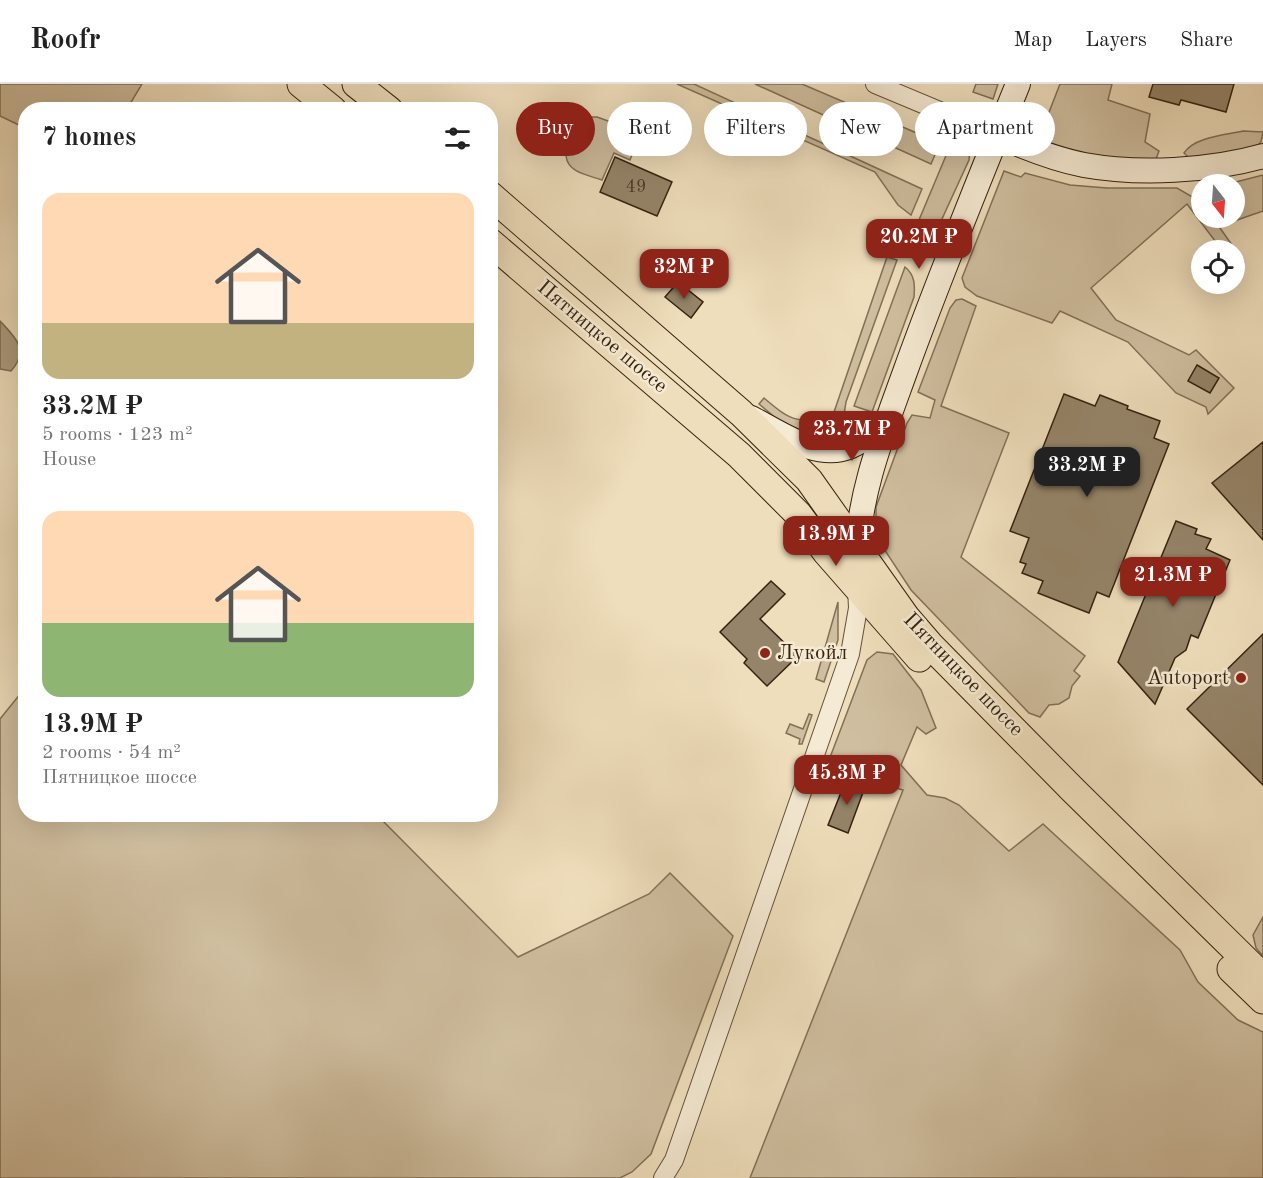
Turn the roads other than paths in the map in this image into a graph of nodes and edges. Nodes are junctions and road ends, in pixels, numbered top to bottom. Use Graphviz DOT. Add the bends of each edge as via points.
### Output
graph roads {
  1 [pos="301,84"];
  2 [pos="356,84"];
  3 [pos="875,84"];
  4 [pos="1017,84"];
  5 [pos="323,102"];
  6 [pos="378,102"];
  7 [pos="918,102"];
  8 [pos="1010,102"];
  9 [pos="988,156"];
  10 [pos="1048,156"];
  11 [pos="1263,156"];
  12 [pos="498,202"];
  13 [pos="498,249"];
  14 [pos="741,413"];
  15 [pos="887,423"];
  16 [pos="798,514"];
  17 [pos="854,531"];
  18 [pos="857,586"];
  19 [pos="1263,977"];
  20 [pos="1263,1000"];
  21 [pos="663,1178"];
  1 -- 5 [label="main road"];
  2 -- 6 [label="main road"];
  3 -- 7 [label="street"];
  4 -- 8 [label="main road"];
  9 -- 15 [label="main road"];
  10 -- 11 [label="main road" via="1086,165 1171,169"];
  12 -- 14 [label="main road, Пятницкое шоссе"];
  13 -- 16 [label="main road, Пятницкое шоссе" via="732,448"];
  14 -- 15 [label="main road" via="820,450 850,446"];
  14 -- 17 [label="main road, Пятницкое шоссе"];
  15 -- 17 [label="main road"];
  16 -- 17 [label="main road" via="827,531"];
  16 -- 18 [label="main road, Пятницкое шоссе"];
  17 -- 18 [label="main road"];
  17 -- 19 [label="main road, Пятницкое шоссе" via="906,617 931,645"];
  18 -- 20 [label="main road, Пятницкое шоссе" via="952,692"];
  18 -- 21 [label="street" via="858,608 850,654 674,1160"];
}
